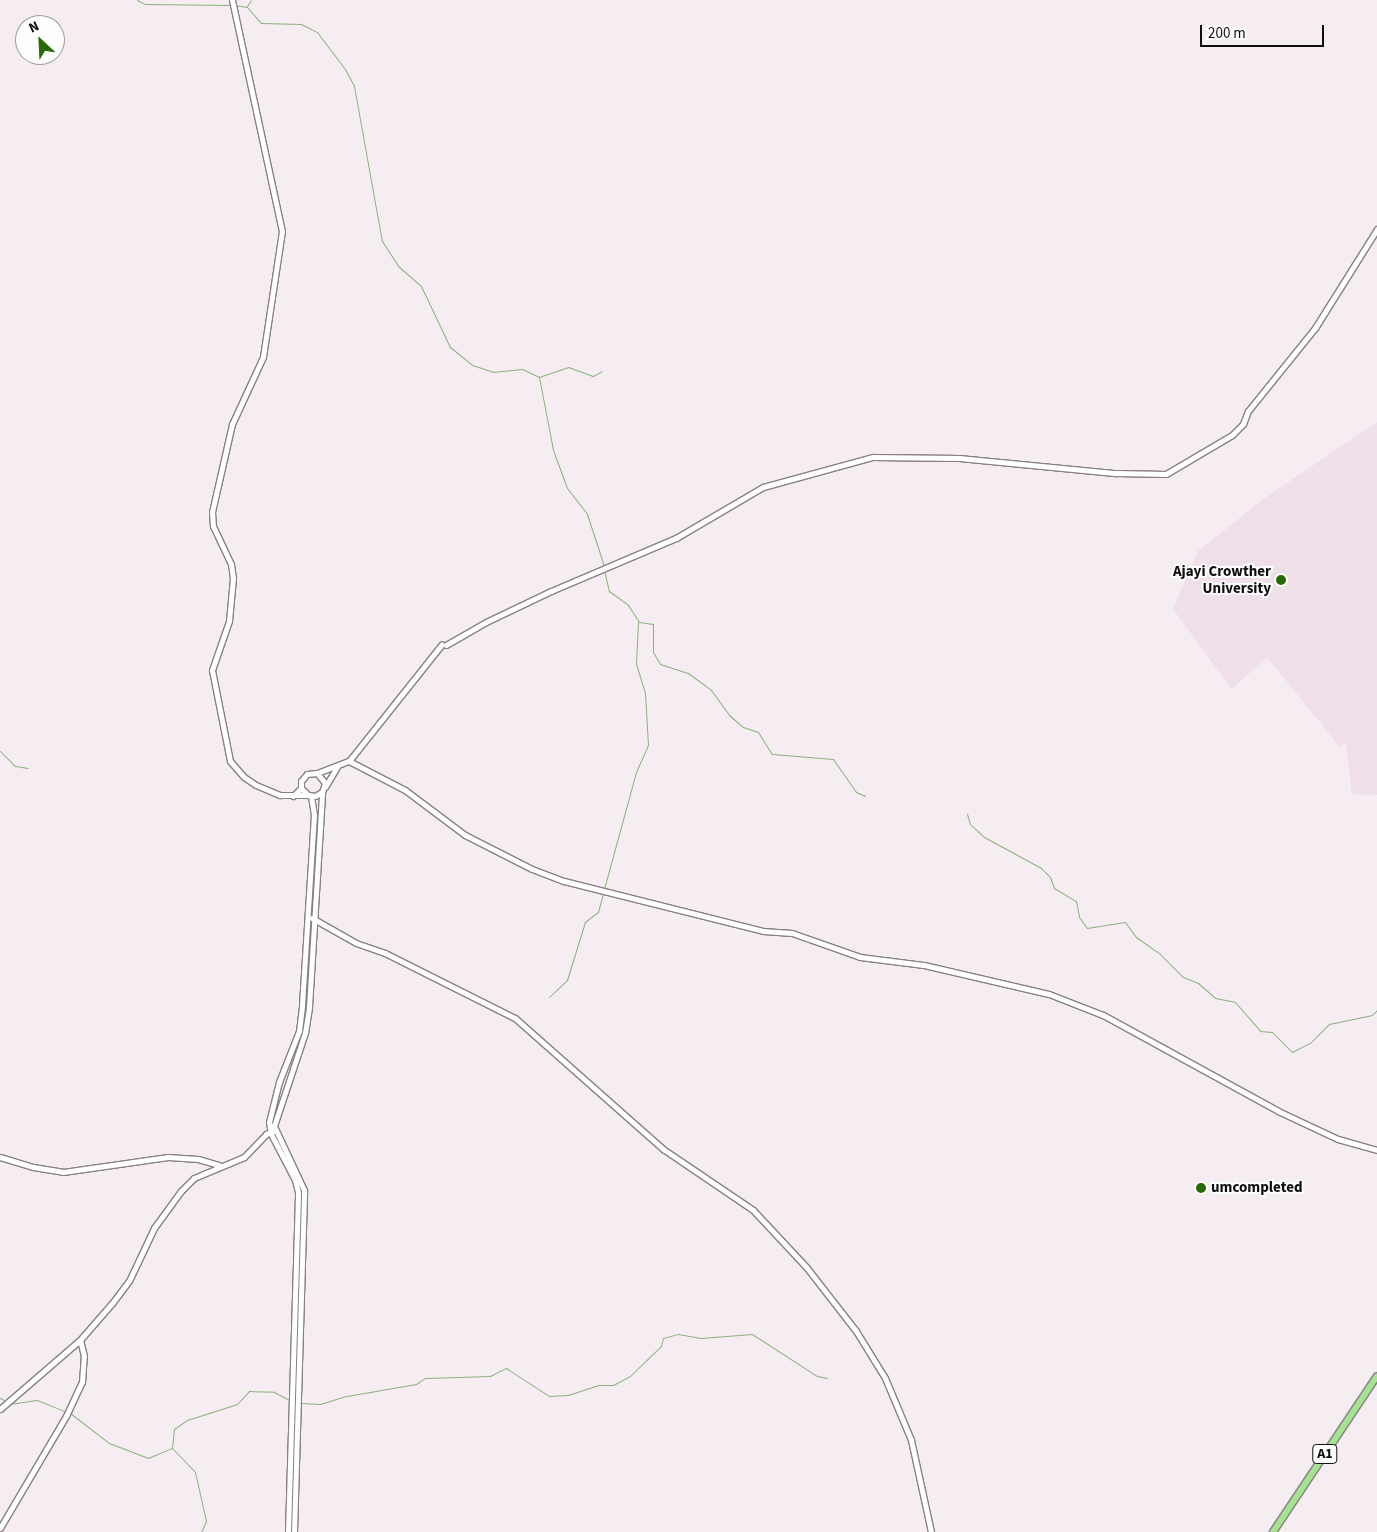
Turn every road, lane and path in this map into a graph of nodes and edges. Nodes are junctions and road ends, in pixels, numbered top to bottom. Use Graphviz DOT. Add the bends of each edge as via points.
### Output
graph roads {
  1 [pos="232,0"];
  2 [pos="1377,229"];
  3 [pos="349,761"];
  4 [pos="338,767"];
  5 [pos="317,773"];
  6 [pos="301,788"];
  7 [pos="323,790"];
  8 [pos="293,796"];
  9 [pos="309,796"];
  10 [pos="311,901"];
  11 [pos="312,918"];
  12 [pos="273,1131"];
  13 [pos="1377,1150"];
  14 [pos="0,1156"];
  15 [pos="219,1165"];
  16 [pos="80,1340"];
  17 [pos="1377,1376"];
  18 [pos="2,1407"];
  19 [pos="294,1412"];
  20 [pos="0,1528"];
  21 [pos="288,1532"];
  22 [pos="294,1532"];
  23 [pos="930,1532"];
  24 [pos="1273,1532"];
  1 -- 8 [label="street" via="282,231 263,357 232,424 212,512 213,526 231,564 233,578 229,621 212,670 230,761 253,784 276,794"];
  2 -- 3 [label="street" via="1315,328 1248,411 1243,424 1227,438 1166,474 1116,473 959,458 873,457 763,487 676,538 486,622 438,649"];
  3 -- 4 [label="street"];
  3 -- 13 [label="street" via="405,790 466,835 532,869 604,892 763,931 792,933 860,957 924,965 1049,994 1103,1015 1268,1107 1338,1139"];
  4 -- 5 [label="street"];
  4 -- 7 [label="street"];
  5 -- 6 [label="street" via="305,776"];
  5 -- 7 [label="street" via="324,778"];
  6 -- 8 [label="street"];
  6 -- 9 [label="street"];
  7 -- 9 [label="street"];
  7 -- 10 [label="street"];
  8 -- 9 [label="street"];
  9 -- 10 [label="street" via="314,816"];
  10 -- 11 [label="street"];
  10 -- 12 [label="street" via="299,1030 272,1108"];
  11 -- 12 [label="street" via="309,1007"];
  11 -- 23 [label="street" via="356,943 384,953 508,1013 663,1149 747,1204 806,1268 861,1338 885,1378 914,1449"];
  12 -- 15 [label="street" via="244,1157"];
  12 -- 19 [label="street" via="303,1184"];
  14 -- 15 [label="street" via="33,1167 63,1172 168,1157 198,1158"];
  15 -- 16 [label="street" via="194,1178 181,1191 154,1228 129,1281"];
  16 -- 18 [label="street"];
  16 -- 20 [label="street" via="84,1371 72,1405"];
  17 -- 24 [label="highway, A1"];
  19 -- 21 [label="street"];
  19 -- 22 [label="street"];
}
